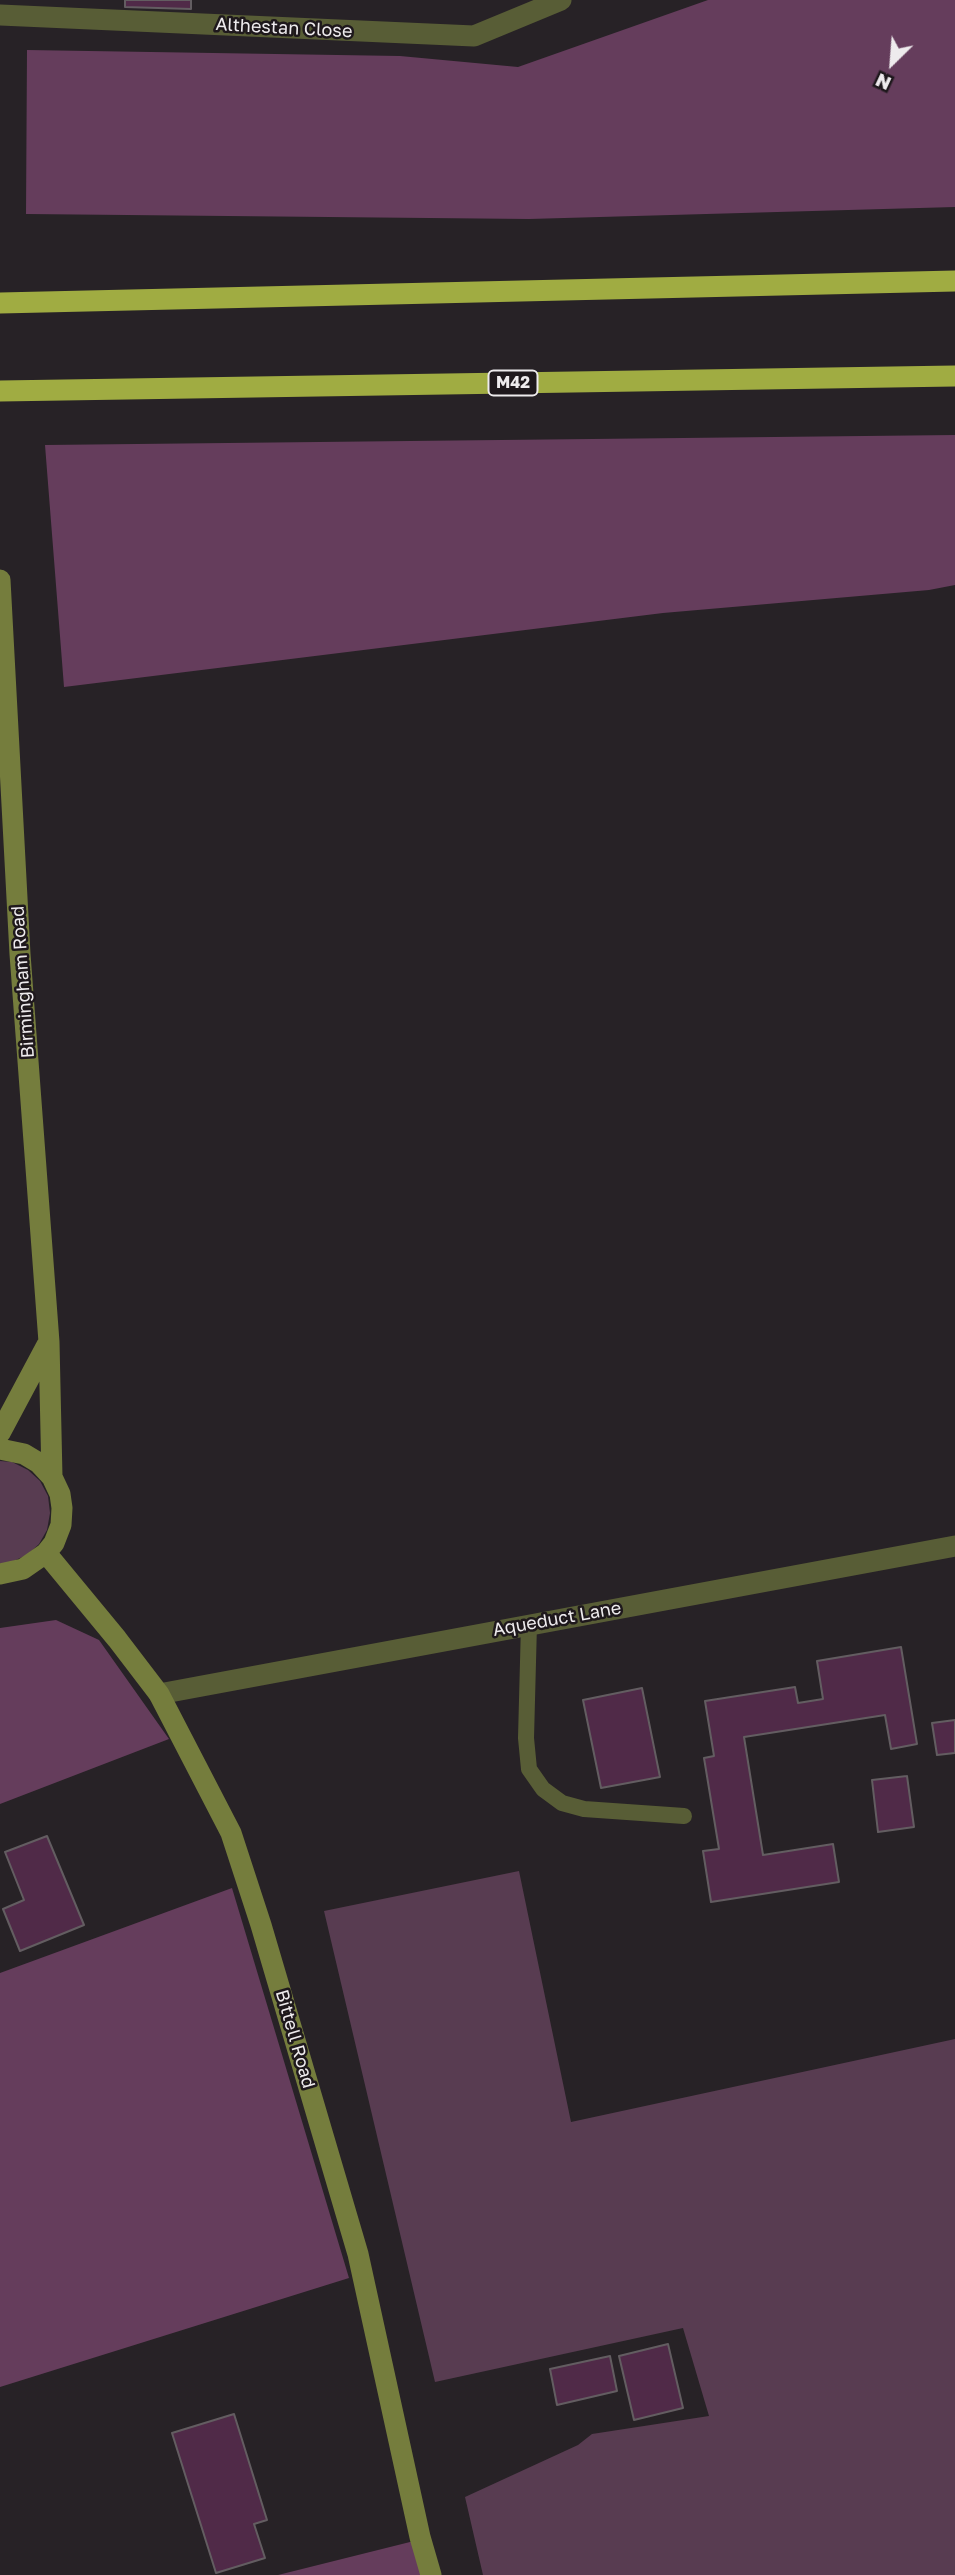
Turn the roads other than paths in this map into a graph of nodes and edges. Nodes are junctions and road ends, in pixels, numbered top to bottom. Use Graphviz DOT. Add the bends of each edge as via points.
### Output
graph roads {
  1 [pos="561,0"];
  2 [pos="0,15"];
  3 [pos="955,281"];
  4 [pos="0,303"];
  5 [pos="955,376"];
  6 [pos="0,391"];
  7 [pos="0,580"];
  8 [pos="49,1342"];
  9 [pos="0,1433"];
  10 [pos="0,1449"];
  11 [pos="52,1477"];
  12 [pos="955,1546"];
  13 [pos="46,1553"];
  14 [pos="4,1575"];
  15 [pos="529,1624"];
  16 [pos="159,1694"];
  17 [pos="684,1816"];
  18 [pos="431,2575"];
  1 -- 2 [label="street, Althestan Close" via="474,36"];
  3 -- 4 [label="highway"];
  5 -- 6 [label="highway, M42"];
  7 -- 8 [label="main road, Birmingham Road" via="20,954"];
  8 -- 9 [label="main road"];
  8 -- 11 [label="main road, Birmingham Road"];
  10 -- 11 [label="main road" via="24,1454"];
  11 -- 13 [label="main road, Birmingham Road" via="60,1494 61,1516 54,1543"];
  12 -- 15 [label="street, Aqueduct Lane"];
  13 -- 14 [label="main road" via="34,1564"];
  13 -- 16 [label="main road, Bittell Road"];
  15 -- 16 [label="street, Aqueduct Lane"];
  15 -- 17 [label="lane" via="526,1738 529,1769 542,1790 562,1803 584,1809"];
  16 -- 18 [label="main road, Bittell Road" via="231,1833 261,1925 358,2254"];
}
